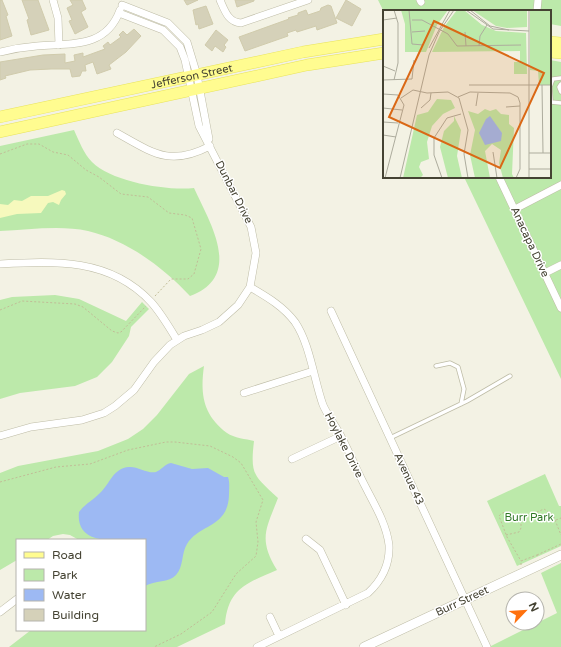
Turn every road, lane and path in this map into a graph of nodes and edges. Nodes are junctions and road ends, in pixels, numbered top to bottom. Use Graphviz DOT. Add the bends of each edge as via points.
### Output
graph roads {
  1 [pos="53,0"];
  2 [pos="220,0"];
  3 [pos="308,0"];
  4 [pos="538,0"];
  5 [pos="121,7"];
  6 [pos="537,10"];
  7 [pos="551,36"];
  8 [pos="561,37"];
  9 [pos="383,39"];
  10 [pos="551,42"];
  11 [pos="561,43"];
  12 [pos="59,45"];
  13 [pos="0,52"];
  14 [pos="551,52"];
  15 [pos="383,53"];
  16 [pos="561,53"];
  17 [pos="561,78"];
  18 [pos="194,83"];
  19 [pos="551,84"];
  20 [pos="561,84"];
  21 [pos="561,92"];
  22 [pos="551,102"];
  23 [pos="561,103"];
  24 [pos="0,117"];
  25 [pos="0,132"];
  26 [pos="117,133"];
  27 [pos="210,146"];
  28 [pos="0,154"];
  29 [pos="500,178"];
  30 [pos="561,186"];
  31 [pos="515,209"];
  32 [pos="0,264"];
  33 [pos="561,265"];
  34 [pos="544,273"];
  35 [pos="250,287"];
  36 [pos="150,301"];
  37 [pos="561,308"];
  38 [pos="0,310"];
  39 [pos="332,311"];
  40 [pos="177,340"];
  41 [pos="436,366"];
  42 [pos="313,371"];
  43 [pos="510,376"];
  44 [pos="244,393"];
  45 [pos="461,404"];
  46 [pos="0,436"];
  47 [pos="341,436"];
  48 [pos="390,438"];
  49 [pos="292,459"];
  50 [pos="0,482"];
  51 [pos="561,518"];
  52 [pos="555,519"];
  53 [pos="520,522"];
  54 [pos="506,535"];
  55 [pos="561,535"];
  56 [pos="306,539"];
  57 [pos="513,542"];
  58 [pos="511,543"];
  59 [pos="561,544"];
  60 [pos="537,555"];
  61 [pos="561,555"];
  62 [pos="538,560"];
  63 [pos="521,561"];
  64 [pos="522,567"];
  65 [pos="465,599"];
  66 [pos="16,601"];
  67 [pos="346,605"];
  68 [pos="0,612"];
  69 [pos="270,616"];
  70 [pos="279,636"];
  71 [pos="154,647"];
  72 [pos="257,647"];
  73 [pos="364,647"];
  74 [pos="487,647"];
  1 -- 12 [label="street" via="58,18"];
  2 -- 3 [label="street" via="228,17 234,23 241,23"];
  4 -- 6 [label="street"];
  5 -- 12 [label="street" via="113,24 102,34 89,41"];
  5 -- 18 [label="street, Dunbar Drive" via="156,17 179,32 191,50"];
  7 -- 8 [label="main road"];
  9 -- 18 [label="main road, Jefferson Street" via="318,49"];
  10 -- 11 [label="main road"];
  12 -- 13 [label="street"];
  14 -- 16 [label="main road"];
  15 -- 18 [label="main road, Jefferson Street"];
  17 -- 19 [label="lane" via="553,79"];
  18 -- 24 [label="main road, Jefferson Street"];
  18 -- 25 [label="main road, Jefferson Street"];
  18 -- 27 [label="street, Dunbar Drive" via="199,126"];
  20 -- 21 [label="lane"];
  22 -- 23 [label="lane"];
  26 -- 27 [label="street" via="147,150 176,158"];
  27 -- 35 [label="street, Dunbar Drive" via="251,227 256,253"];
  28 -- 36 [label="path" via="27,144 39,144 52,152 68,155 121,194 148,197 169,213 185,214 192,218 201,249 193,277 184,280 173,278"];
  29 -- 31 [label="street, Anacapa Drive"];
  30 -- 31 [label="street"];
  31 -- 34 [label="street, Anacapa Drive"];
  32 -- 36 [label="street" via="43,262 87,265 123,279"];
  33 -- 34 [label="street"];
  34 -- 37 [label="street, Anacapa Drive"];
  35 -- 40 [label="street" via="238,305 219,322"];
  35 -- 42 [label="street, Hoylake Drive" via="275,302 292,319 300,332"];
  36 -- 38 [label="path" via="122,332 118,333 75,304 22,301"];
  36 -- 40 [label="street"];
  39 -- 48 [label="street, Avenue 43"];
  40 -- 46 [label="street" via="154,362 130,394 104,413 82,420 25,428"];
  41 -- 45 [label="lane" via="450,363 458,367 464,389"];
  42 -- 44 [label="street"];
  42 -- 47 [label="street, Hoylake Drive" via="327,414"];
  43 -- 45 [label="lane"];
  45 -- 48 [label="lane"];
  47 -- 49 [label="street"];
  47 -- 67 [label="street, Hoylake Drive" via="385,529 389,546 385,571 376,586 364,596"];
  48 -- 65 [label="street, Avenue 43"];
  50 -- 71 [label="path" via="56,467 90,464 128,450 166,442 210,446 239,460 263,500 256,522 256,556 236,574 212,612 181,634"];
  51 -- 52 [label="path"];
  52 -- 53 [label="path" via="544,509 523,518"];
  52 -- 55 [label="path"];
  53 -- 54 [label="path" via="520,532"];
  53 -- 54 [label="path" via="510,512 499,515"];
  54 -- 58 [label="path"];
  56 -- 67 [label="street" via="320,550"];
  57 -- 58 [label="path"];
  58 -- 63 [label="path"];
  59 -- 60 [label="path"];
  60 -- 62 [label="path"];
  60 -- 63 [label="path"];
  61 -- 65 [label="street, Burr Street"];
  63 -- 64 [label="path"];
  65 -- 73 [label="street, Burr Street"];
  65 -- 74 [label="street, Avenue 43"];
  66 -- 68 [label="street"];
  67 -- 70 [label="street, Hoylake Drive"];
  69 -- 70 [label="street"];
  70 -- 72 [label="street, Hoylake Drive"];
}
